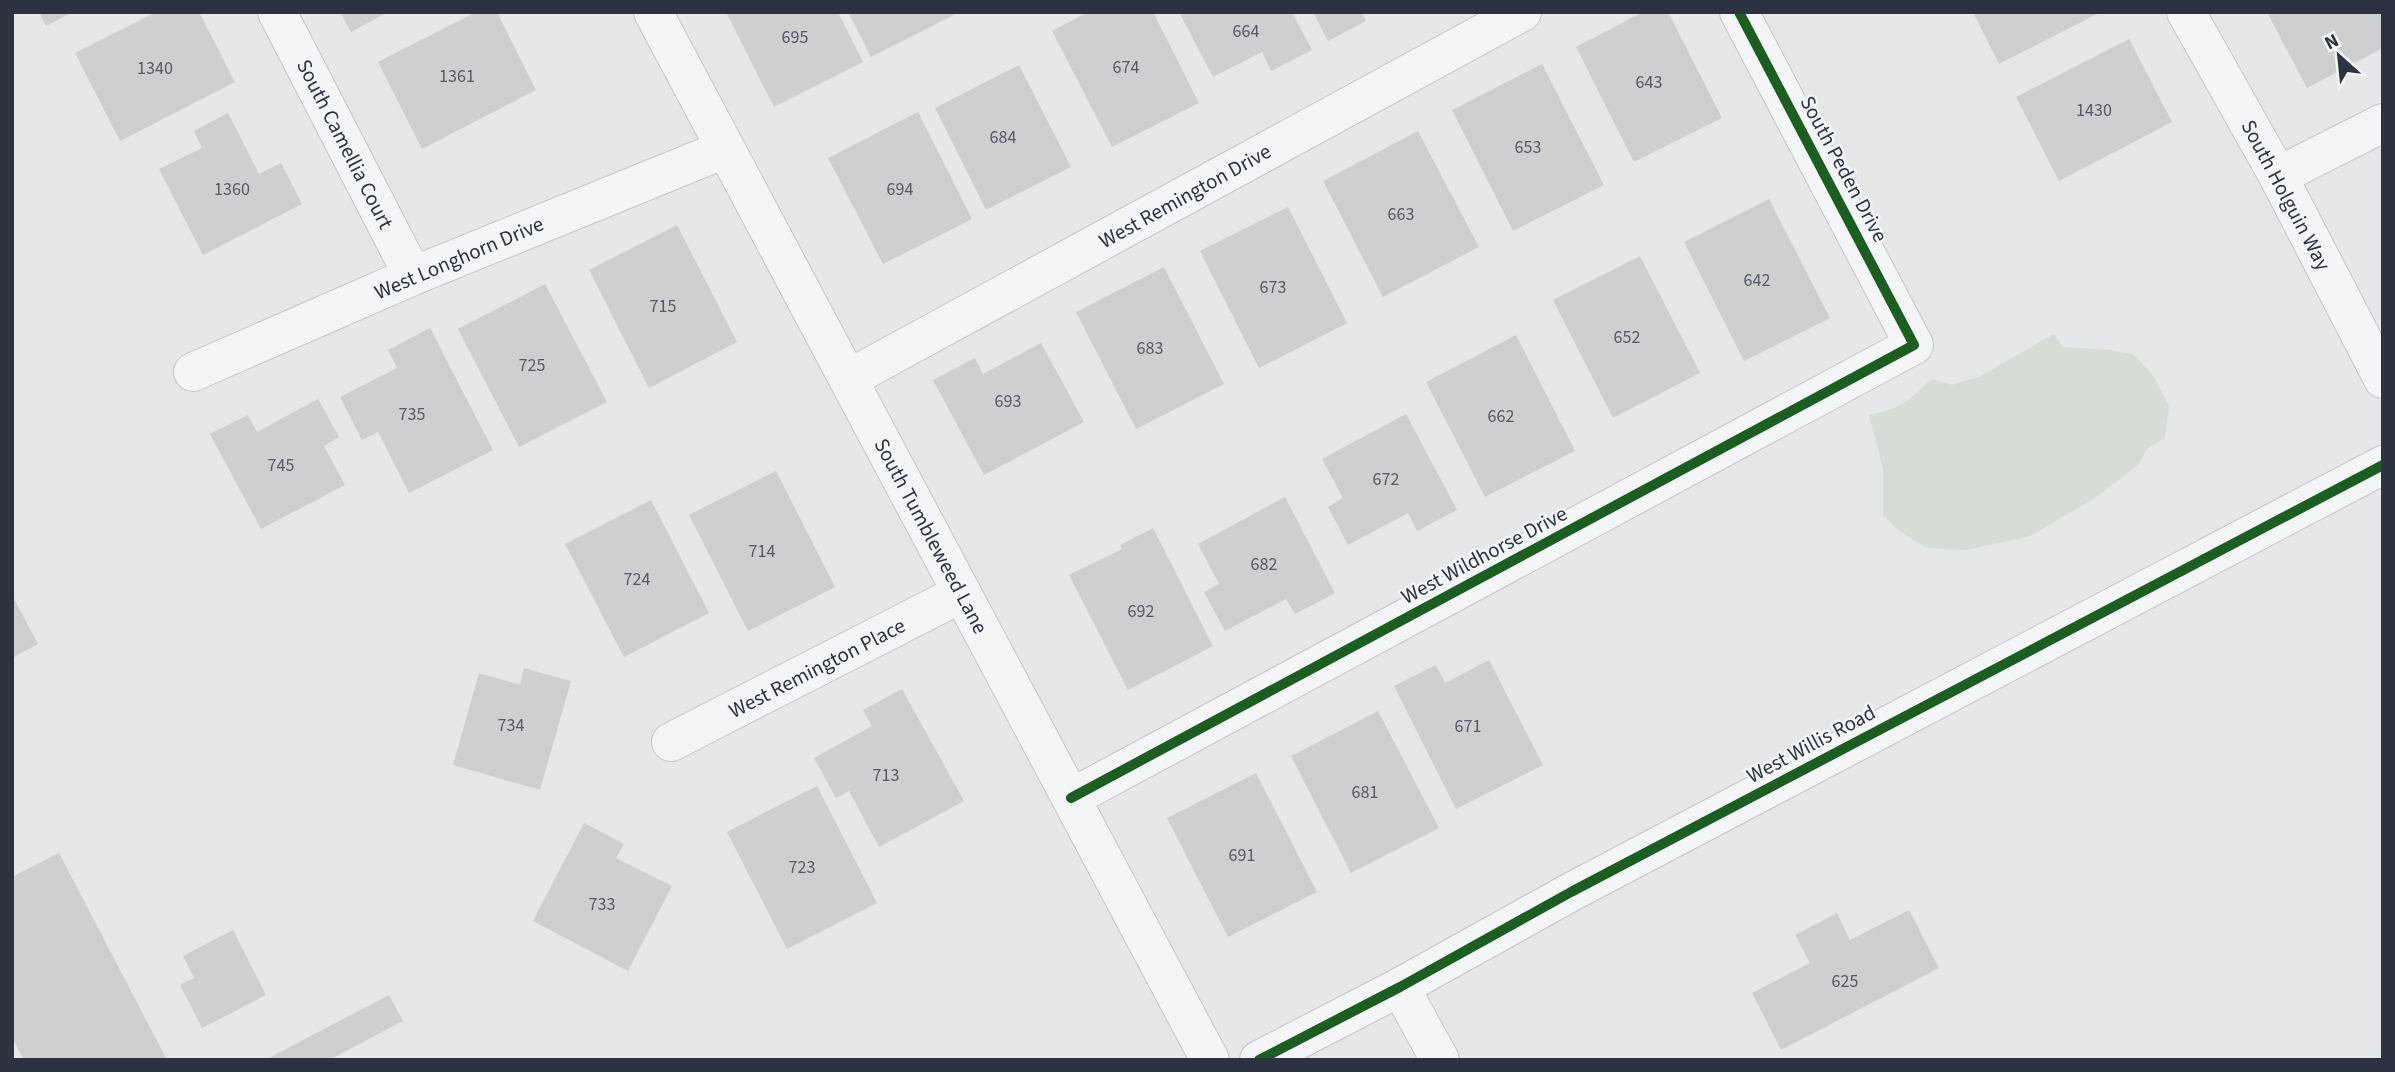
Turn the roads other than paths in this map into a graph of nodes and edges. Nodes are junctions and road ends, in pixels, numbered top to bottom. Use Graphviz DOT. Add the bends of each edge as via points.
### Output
graph roads {
  1 [pos="277,12"];
  2 [pos="653,12"];
  3 [pos="1522,12"];
  4 [pos="1739,12"];
  5 [pos="2186,12"];
  6 [pos="2383,123"];
  7 [pos="725,149"];
  8 [pos="2278,176"];
  9 [pos="413,276"];
  10 [pos="1914,345"];
  11 [pos="193,372"];
  12 [pos="848,379"];
  13 [pos="2383,379"];
  14 [pos="2383,465"];
  15 [pos="962,593"];
  16 [pos="671,742"];
  17 [pos="1071,798"];
  18 [pos="1400,986"];
  19 [pos="1210,1060"];
  20 [pos="1259,1060"];
  21 [pos="1440,1060"];
  1 -- 9 [label="street, South Camellia Court"];
  2 -- 7 [label="street, South Tumbleweed Lane"];
  3 -- 12 [label="street, West Remington Drive"];
  4 -- 10 [label="street, South Peden Drive"];
  5 -- 8 [label="street, South Holguin Way"];
  6 -- 8 [label="street"];
  7 -- 9 [label="street, West Longhorn Drive"];
  7 -- 12 [label="street, South Tumbleweed Lane"];
  8 -- 13 [label="street, South Holguin Way"];
  9 -- 11 [label="street, West Longhorn Drive"];
  10 -- 17 [label="street, West Wildhorse Drive"];
  12 -- 15 [label="street, South Tumbleweed Lane"];
  14 -- 18 [label="street, West Willis Road"];
  15 -- 16 [label="street, West Remington Place"];
  15 -- 17 [label="street, South Tumbleweed Lane"];
  17 -- 19 [label="street, South Tumbleweed Lane"];
  18 -- 20 [label="street, West Willis Road"];
  18 -- 21 [label="street"];
}
